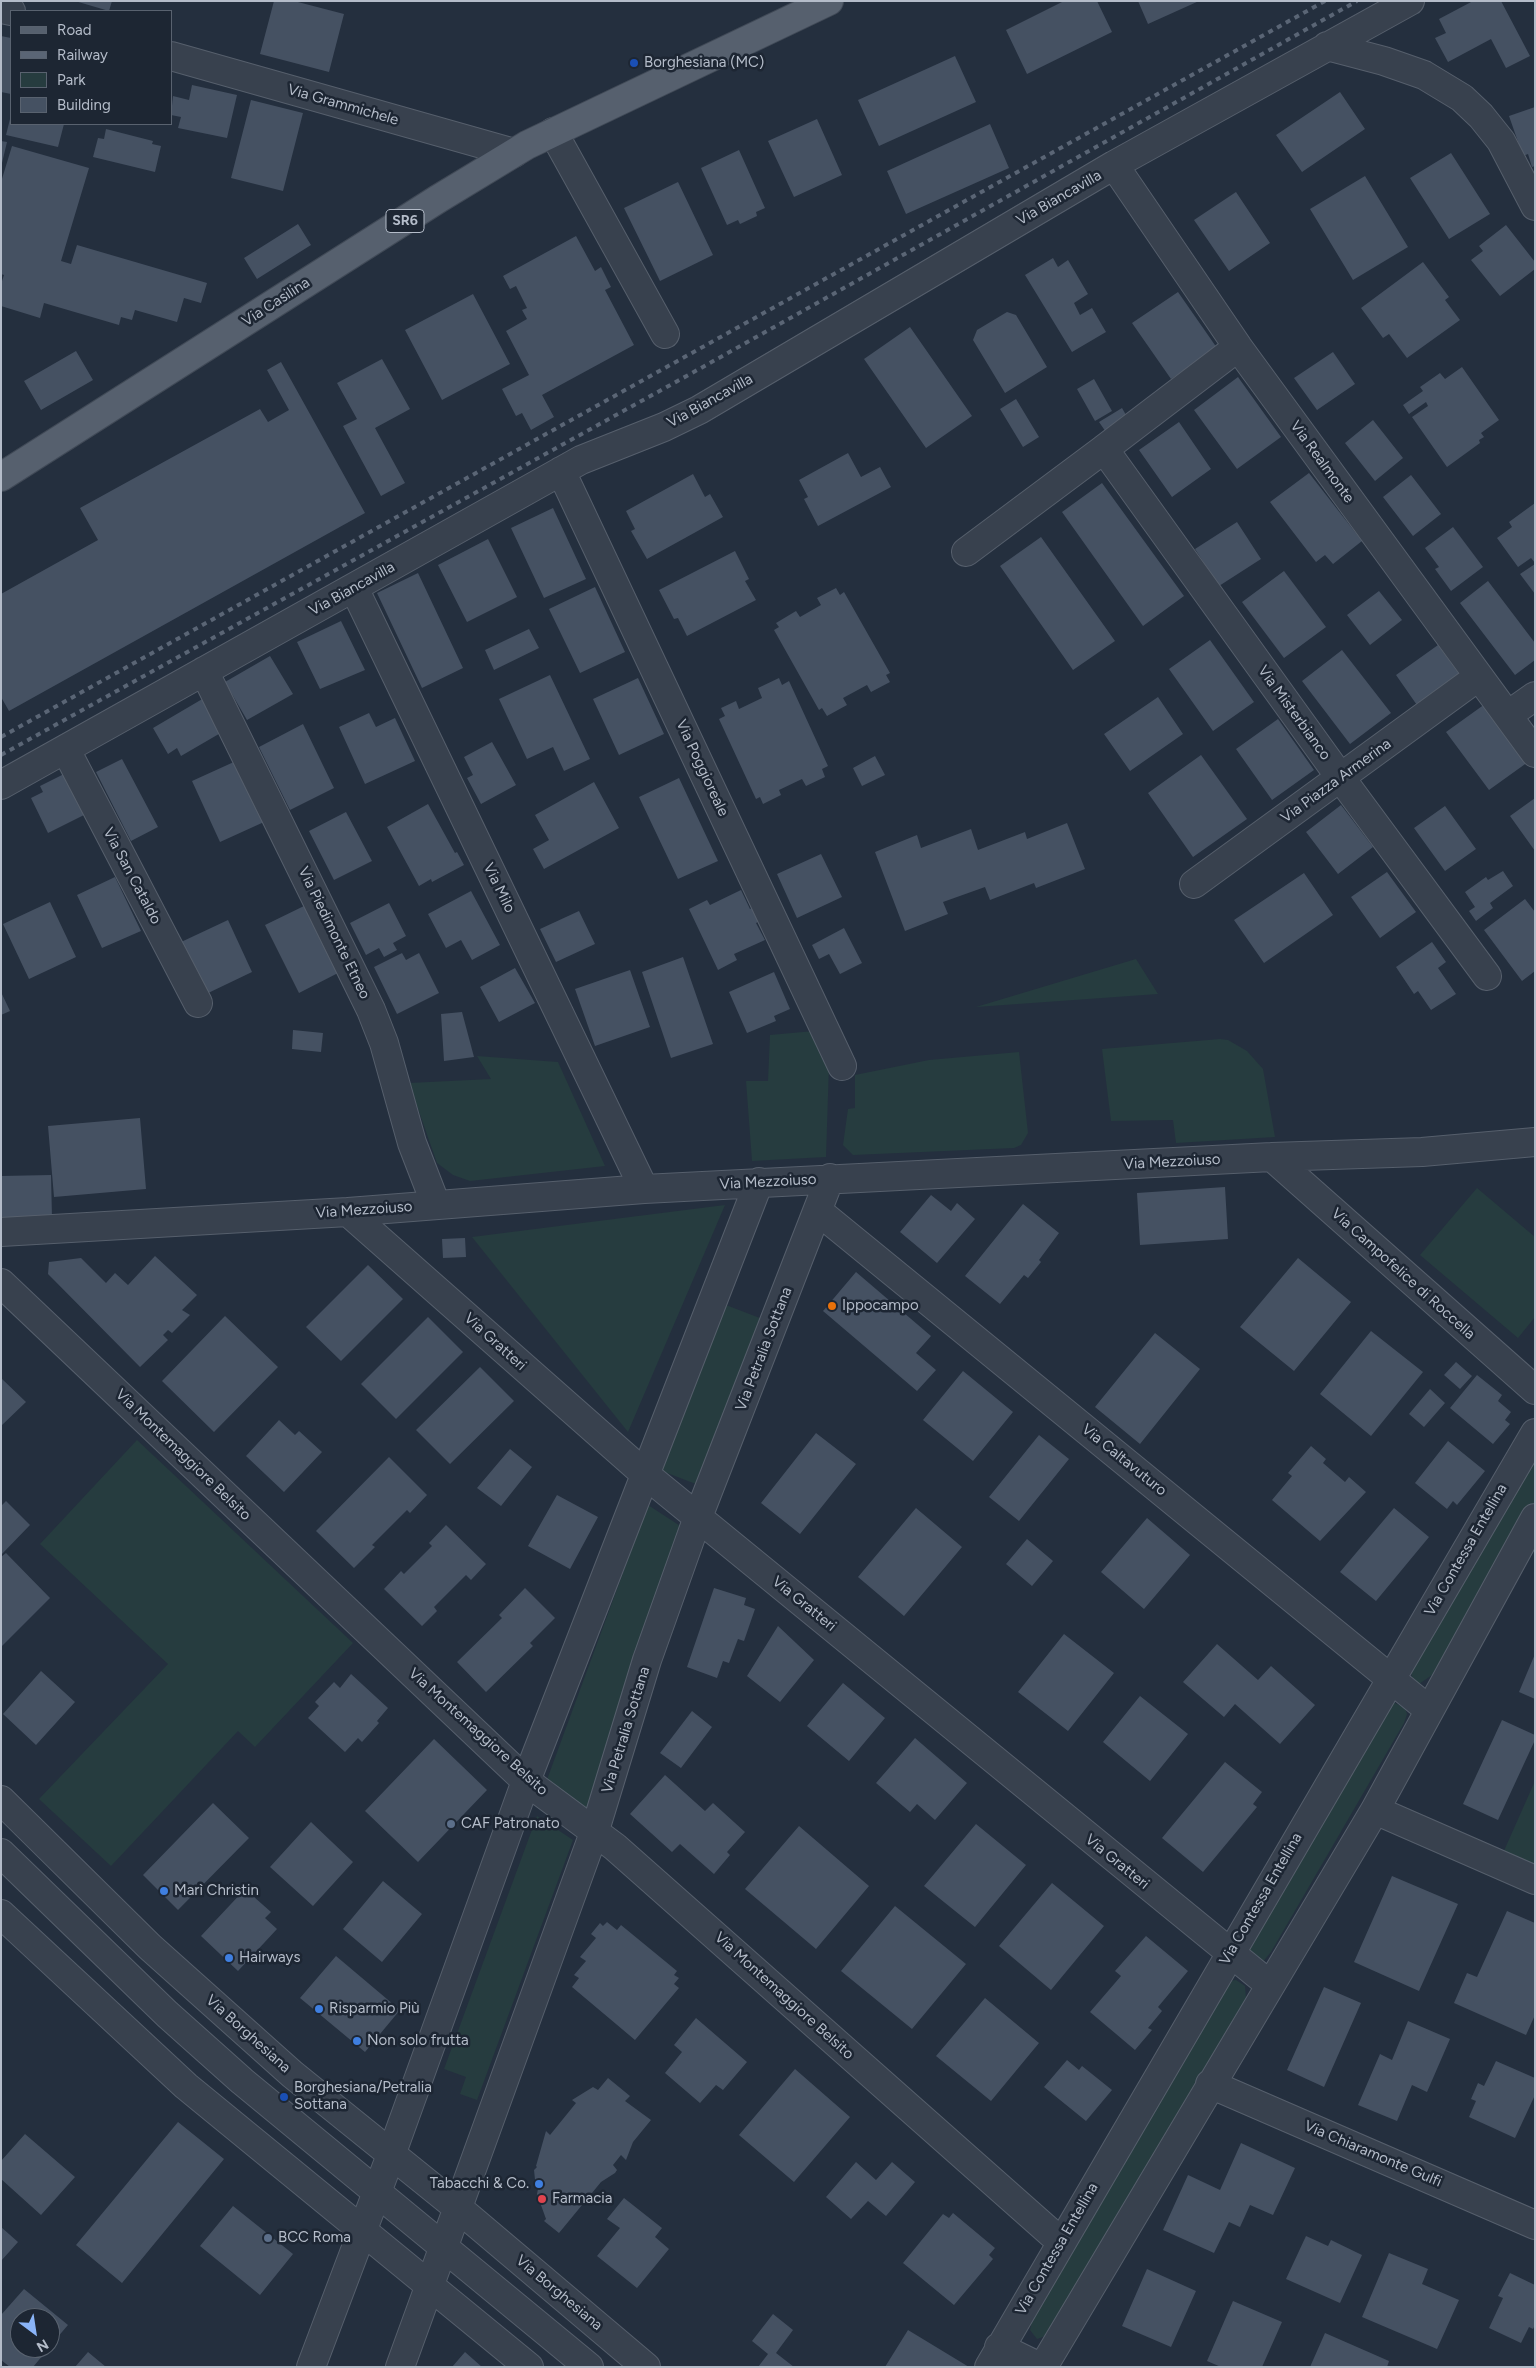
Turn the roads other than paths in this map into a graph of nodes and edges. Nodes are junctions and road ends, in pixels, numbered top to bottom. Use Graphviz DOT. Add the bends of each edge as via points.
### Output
graph roads {
  1 [pos="829,1"];
  2 [pos="1410,1"];
  3 [pos="1327,46"];
  4 [pos="172,56"];
  5 [pos="553,132"];
  6 [pos="514,153"];
  7 [pos="1114,165"];
  8 [pos="1535,206"];
  9 [pos="665,334"];
  10 [pos="1238,347"];
  11 [pos="1104,449"];
  12 [pos="562,471"];
  13 [pos="1,477"];
  14 [pos="966,552"];
  15 [pos="354,588"];
  16 [pos="204,671"];
  17 [pos="1478,677"];
  18 [pos="1535,696"];
  19 [pos="1508,715"];
  20 [pos="66,750"];
  21 [pos="1535,753"];
  22 [pos="1340,778"];
  23 [pos="1,785"];
  24 [pos="1194,884"];
  25 [pos="1487,976"];
  26 [pos="198,1003"];
  27 [pos="842,1066"];
  28 [pos="1535,1142"];
  29 [pos="1272,1157"];
  30 [pos="830,1178"];
  31 [pos="759,1182"];
  32 [pos="644,1189"];
  33 [pos="436,1205"];
  34 [pos="818,1211"];
  35 [pos="348,1212"];
  36 [pos="1,1232"];
  37 [pos="1,1282"];
  38 [pos="1535,1390"];
  39 [pos="1535,1433"];
  40 [pos="646,1475"];
  41 [pos="698,1517"];
  42 [pos="1532,1529"];
  43 [pos="1392,1677"];
  44 [pos="1429,1710"];
  45 [pos="526,1781"];
  46 [pos="1,1800"];
  47 [pos="1375,1810"];
  48 [pos="595,1830"];
  49 [pos="1,1853"];
  50 [pos="1535,1880"];
  51 [pos="1,1914"];
  52 [pos="1229,1954"];
  53 [pos="1270,1985"];
  54 [pos="1210,2084"];
  55 [pos="391,2154"];
  56 [pos="377,2192"];
  57 [pos="458,2208"];
  58 [pos="1535,2225"];
  59 [pos="363,2231"];
  60 [pos="1061,2242"];
  61 [pos="445,2246"];
  62 [pos="430,2285"];
  63 [pos="994,2357"];
  64 [pos="311,2367"];
  65 [pos="400,2367"];
  66 [pos="530,2367"];
  67 [pos="589,2367"];
  68 [pos="646,2367"];
  69 [pos="1042,2367"];
  1 -- 5 [label="main road, Via Casilina / SR6"];
  2 -- 3 [label="street, Via Biancavilla"];
  3 -- 7 [label="street, Via Biancavilla"];
  3 -- 8 [label="street" via="1424,75 1462,98 1501,141"];
  4 -- 6 [label="street, Via Grammichele"];
  5 -- 6 [label="main road, Via Casilina / SR6"];
  5 -- 9 [label="street"];
  6 -- 13 [label="main road, Via Casilina / SR6"];
  7 -- 10 [label="street, Via Realmonte"];
  7 -- 12 [label="street, Via Biancavilla" via="688,416 600,451"];
  10 -- 11 [label="street"];
  10 -- 17 [label="street, Via Realmonte"];
  11 -- 14 [label="street"];
  11 -- 22 [label="street, Via Misterbianco"];
  12 -- 15 [label="street, Via Biancavilla"];
  12 -- 27 [label="street, Via Poggioreale"];
  15 -- 16 [label="street, Via Biancavilla"];
  15 -- 32 [label="street, Via Milo"];
  16 -- 20 [label="street, Via Biancavilla"];
  16 -- 33 [label="street, Via Piedimonte Etneo" via="368,1004 384,1044 412,1143"];
  17 -- 19 [label="street, Via Realmonte"];
  17 -- 22 [label="street, Via Piazza Armerina"];
  18 -- 19 [label="street"];
  19 -- 21 [label="street, Via Realmonte"];
  20 -- 23 [label="street, Via Biancavilla"];
  20 -- 26 [label="street, Via San Cataldo"];
  22 -- 24 [label="street, Via Piazza Armerina"];
  22 -- 25 [label="street, Via Misterbianco"];
  28 -- 29 [label="street, Via Mezzoiuso" via="1422,1152"];
  29 -- 30 [label="street, Via Mezzoiuso"];
  29 -- 38 [label="street, Via Campofelice di Roccella"];
  30 -- 31 [label="street, Via Mezzoiuso"];
  30 -- 34 [label="street, Via Petralia Sottana"];
  31 -- 32 [label="street, Via Mezzoiuso"];
  31 -- 40 [label="street"];
  32 -- 33 [label="street, Via Mezzoiuso"];
  33 -- 35 [label="street, Via Mezzoiuso"];
  34 -- 41 [label="street, Via Petralia Sottana"];
  34 -- 43 [label="street, Via Caltavuturo"];
  35 -- 36 [label="street, Via Mezzoiuso"];
  35 -- 40 [label="street, Via Gratteri"];
  37 -- 45 [label="street, Via Montemaggiore Belsito"];
  39 -- 43 [label="street, Via Contessa Entellina"];
  40 -- 41 [label="street, Via Gratteri"];
  40 -- 45 [label="street"];
  41 -- 48 [label="street, Via Petralia Sottana" via="647,1660"];
  41 -- 52 [label="street, Via Gratteri"];
  42 -- 44 [label="street"];
  43 -- 44 [label="street, Via Caltavuturo"];
  43 -- 52 [label="street, Via Contessa Entellina"];
  44 -- 47 [label="street"];
  45 -- 48 [label="street, Via Montemaggiore Belsito"];
  45 -- 55 [label="street"];
  46 -- 55 [label="street, Via Borghesiana" via="157,1953 292,2074"];
  47 -- 50 [label="street"];
  47 -- 53 [label="street"];
  48 -- 57 [label="street, Via Petralia Sottana"];
  48 -- 60 [label="street, Via Montemaggiore Belsito"];
  49 -- 56 [label="street" via="210,2053"];
  51 -- 59 [label="street" via="186,2086"];
  52 -- 53 [label="street, Via Gratteri"];
  52 -- 60 [label="street, Via Contessa Entellina"];
  53 -- 54 [label="street"];
  54 -- 58 [label="street, Via Chiaramonte Gulfi"];
  54 -- 69 [label="street"];
  55 -- 56 [label="street"];
  55 -- 57 [label="street, Via Borghesiana"];
  56 -- 59 [label="street"];
  56 -- 61 [label="street"];
  57 -- 61 [label="street, Via Petralia Sottana"];
  57 -- 68 [label="street, Via Borghesiana"];
  59 -- 62 [label="street"];
  59 -- 64 [label="street"];
  60 -- 63 [label="street, Via Contessa Entellina"];
  61 -- 62 [label="street, Via Petralia Sottana"];
  61 -- 67 [label="street"];
  62 -- 65 [label="street, Via Petralia Sottana"];
  62 -- 66 [label="street"];
  63 -- 69 [label="street"];
}
